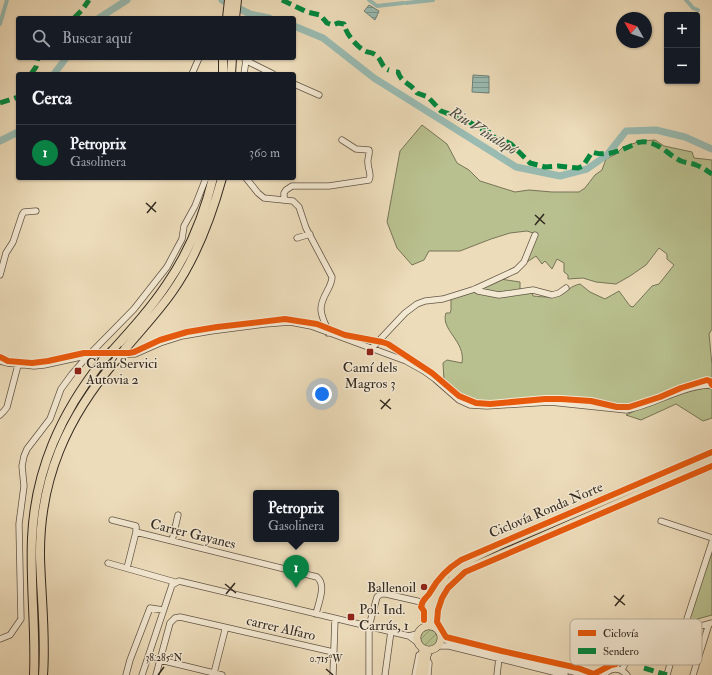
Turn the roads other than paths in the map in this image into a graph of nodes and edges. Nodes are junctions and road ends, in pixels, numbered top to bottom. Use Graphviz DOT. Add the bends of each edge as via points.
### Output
graph roads {
  1 [pos="229,0"];
  2 [pos="237,0"];
  3 [pos="226,16"];
  4 [pos="235,16"];
  5 [pos="198,60"];
  6 [pos="223,60"];
  7 [pos="232,60"];
  8 [pos="245,60"];
  9 [pos="247,60"];
  10 [pos="262,69"];
  11 [pos="193,72"];
  12 [pos="223,72"];
  13 [pos="231,72"];
  14 [pos="244,72"];
  15 [pos="264,72"];
  16 [pos="269,72"];
  17 [pos="296,85"];
  18 [pos="319,95"];
  19 [pos="342,140"];
  20 [pos="205,180"];
  21 [pos="212,180"];
  22 [pos="221,180"];
  23 [pos="248,180"];
  24 [pos="284,200"];
  25 [pos="36,211"];
  26 [pos="310,234"];
  27 [pos="535,236"];
  28 [pos="297,238"];
  29 [pos="0,275"];
  30 [pos="566,288"];
  31 [pos="475,289"];
  32 [pos="328,333"];
  33 [pos="372,348"];
  34 [pos="90,355"];
  35 [pos="0,361"];
  36 [pos="18,365"];
  37 [pos="712,386"];
  38 [pos="0,415"];
  39 [pos="712,455"];
  40 [pos="712,462"];
  41 [pos="178,515"];
  42 [pos="112,520"];
  43 [pos="661,521"];
  44 [pos="136,532"];
  45 [pos="712,538"];
  46 [pos="172,541"];
  47 [pos="712,542"];
  48 [pos="108,563"];
  49 [pos="127,568"];
  50 [pos="175,582"];
  51 [pos="430,604"];
  52 [pos="163,610"];
  53 [pos="316,614"];
  54 [pos="335,619"];
  55 [pos="685,619"];
  56 [pos="710,623"];
  57 [pos="369,626"];
  58 [pos="429,626"];
  59 [pos="224,627"];
  60 [pos="391,631"];
  61 [pos="417,638"];
  62 [pos="0,639"];
  63 [pos="441,642"];
  64 [pos="702,646"];
  65 [pos="333,652"];
  66 [pos="425,652"];
  67 [pos="148,657"];
  68 [pos="499,658"];
  69 [pos="160,660"];
  70 [pos="624,665"];
  71 [pos="670,665"];
  72 [pos="695,665"];
  73 [pos="622,670"];
  74 [pos="214,673"];
  75 [pos="555,674"];
  76 [pos="34,675"];
  77 [pos="43,675"];
  78 [pos="126,675"];
  79 [pos="142,675"];
  80 [pos="156,675"];
  81 [pos="222,675"];
  82 [pos="333,675"];
  83 [pos="369,675"];
  84 [pos="384,675"];
  85 [pos="415,675"];
  86 [pos="419,675"];
  87 [pos="424,675"];
  88 [pos="428,675"];
  89 [pos="497,675"];
  90 [pos="565,675"];
  91 [pos="586,675"];
  92 [pos="603,675"];
  93 [pos="627,675"];
  94 [pos="667,675"];
  95 [pos="692,675"];
  1 -- 3 [label="highway"];
  2 -- 4 [label="highway"];
  5 -- 11 [label="street"];
  6 -- 12 [label="highway"];
  7 -- 13 [label="highway"];
  8 -- 14 [label="street"];
  9 -- 10 [label="street"];
  10 -- 15 [label="street"];
  10 -- 16 [label="street"];
  17 -- 18 [label="street"];
  19 -- 24 [label="street" via="356,149 369,150 369,180 329,186 292,186 284,193"];
  20 -- 34 [label="street" via="196,206 184,226 182,239 167,267 134,310"];
  21 -- 76 [label="highway, bridge" via="196,229 175,272 158,297 88,380 53,441 41,473 32,538"];
  22 -- 77 [label="highway, bridge" via="212,214 187,269 158,311 90,392 56,455 45,493 40,545 44,626"];
  23 -- 24 [label="street" via="260,196"];
  24 -- 26 [label="street" via="293,201 299,207"];
  25 -- 29 [label="street" via="24,212 22,215"];
  26 -- 28 [label="street"];
  26 -- 32 [label="street" via="332,277 320,311"];
  27 -- 31 [label="street" via="524,262 516,270"];
  30 -- 31 [label="street" via="559,294 552,295 533,290 499,295"];
  31 -- 33 [label="street" via="417,304"];
  32 -- 33 [label="street"];
  32 -- 34 [label="street" via="311,326 282,322 182,336 136,354"];
  33 -- 37 [label="street" via="424,371 459,400 477,406 550,402 626,410 689,389"];
  34 -- 36 [label="street" via="44,365"];
  34 -- 62 [label="street" via="61,389 50,419 24,456 24,486 19,524 21,619 10,635"];
  35 -- 36 [label="street"];
  36 -- 38 [label="street" via="7,407"];
  39 -- 51 [label="main road" via="463,563 437,587"];
  40 -- 58 [label="main road" via="462,571 446,585 437,599"];
  41 -- 46 [label="street"];
  42 -- 44 [label="street, Carrer Gayanes" via="136,526"];
  43 -- 45 [label="street"];
  44 -- 46 [label="street, Carrer Gayanes"];
  44 -- 49 [label="street"];
  46 -- 53 [label="street, Carrer Gayanes" via="320,579 322,587"];
  47 -- 55 [label="street"];
  48 -- 49 [label="street"];
  49 -- 50 [label="street"];
  50 -- 52 [label="street"];
  50 -- 53 [label="street" via="184,581"];
  51 -- 57 [label="street" via="381,594 375,601"];
  51 -- 58 [label="main road"];
  52 -- 67 [label="street"];
  52 -- 78 [label="street" via="150,608"];
  53 -- 54 [label="street"];
  54 -- 57 [label="street"];
  54 -- 65 [label="street"];
  56 -- 64 [label="street"];
  57 -- 60 [label="street"];
  57 -- 83 [label="street"];
  58 -- 61 [label="main road" via="422,629"];
  58 -- 63 [label="main road" via="438,630"];
  59 -- 65 [label="street, carrer Alfaro"];
  59 -- 69 [label="street, carrer Alfaro" via="176,618 170,624"];
  59 -- 74 [label="street"];
  60 -- 61 [label="street"];
  60 -- 84 [label="street"];
  61 -- 66 [label="main road"];
  63 -- 66 [label="main road" via="434,650"];
  63 -- 68 [label="street"];
  63 -- 91 [label="street"];
  65 -- 82 [label="street"];
  66 -- 85 [label="street" via="419,655"];
  66 -- 86 [label="main road"];
  66 -- 87 [label="main road"];
  66 -- 88 [label="street" via="430,663"];
  67 -- 69 [label="street"];
  67 -- 79 [label="street"];
  68 -- 75 [label="street"];
  68 -- 89 [label="street"];
  69 -- 74 [label="street"];
  69 -- 80 [label="street"];
  70 -- 73 [label="street"];
  71 -- 94 [label="street"];
  72 -- 95 [label="street"];
  73 -- 92 [label="street" via="612,669"];
  73 -- 93 [label="street"];
  74 -- 81 [label="street"];
  75 -- 90 [label="street"];
}
